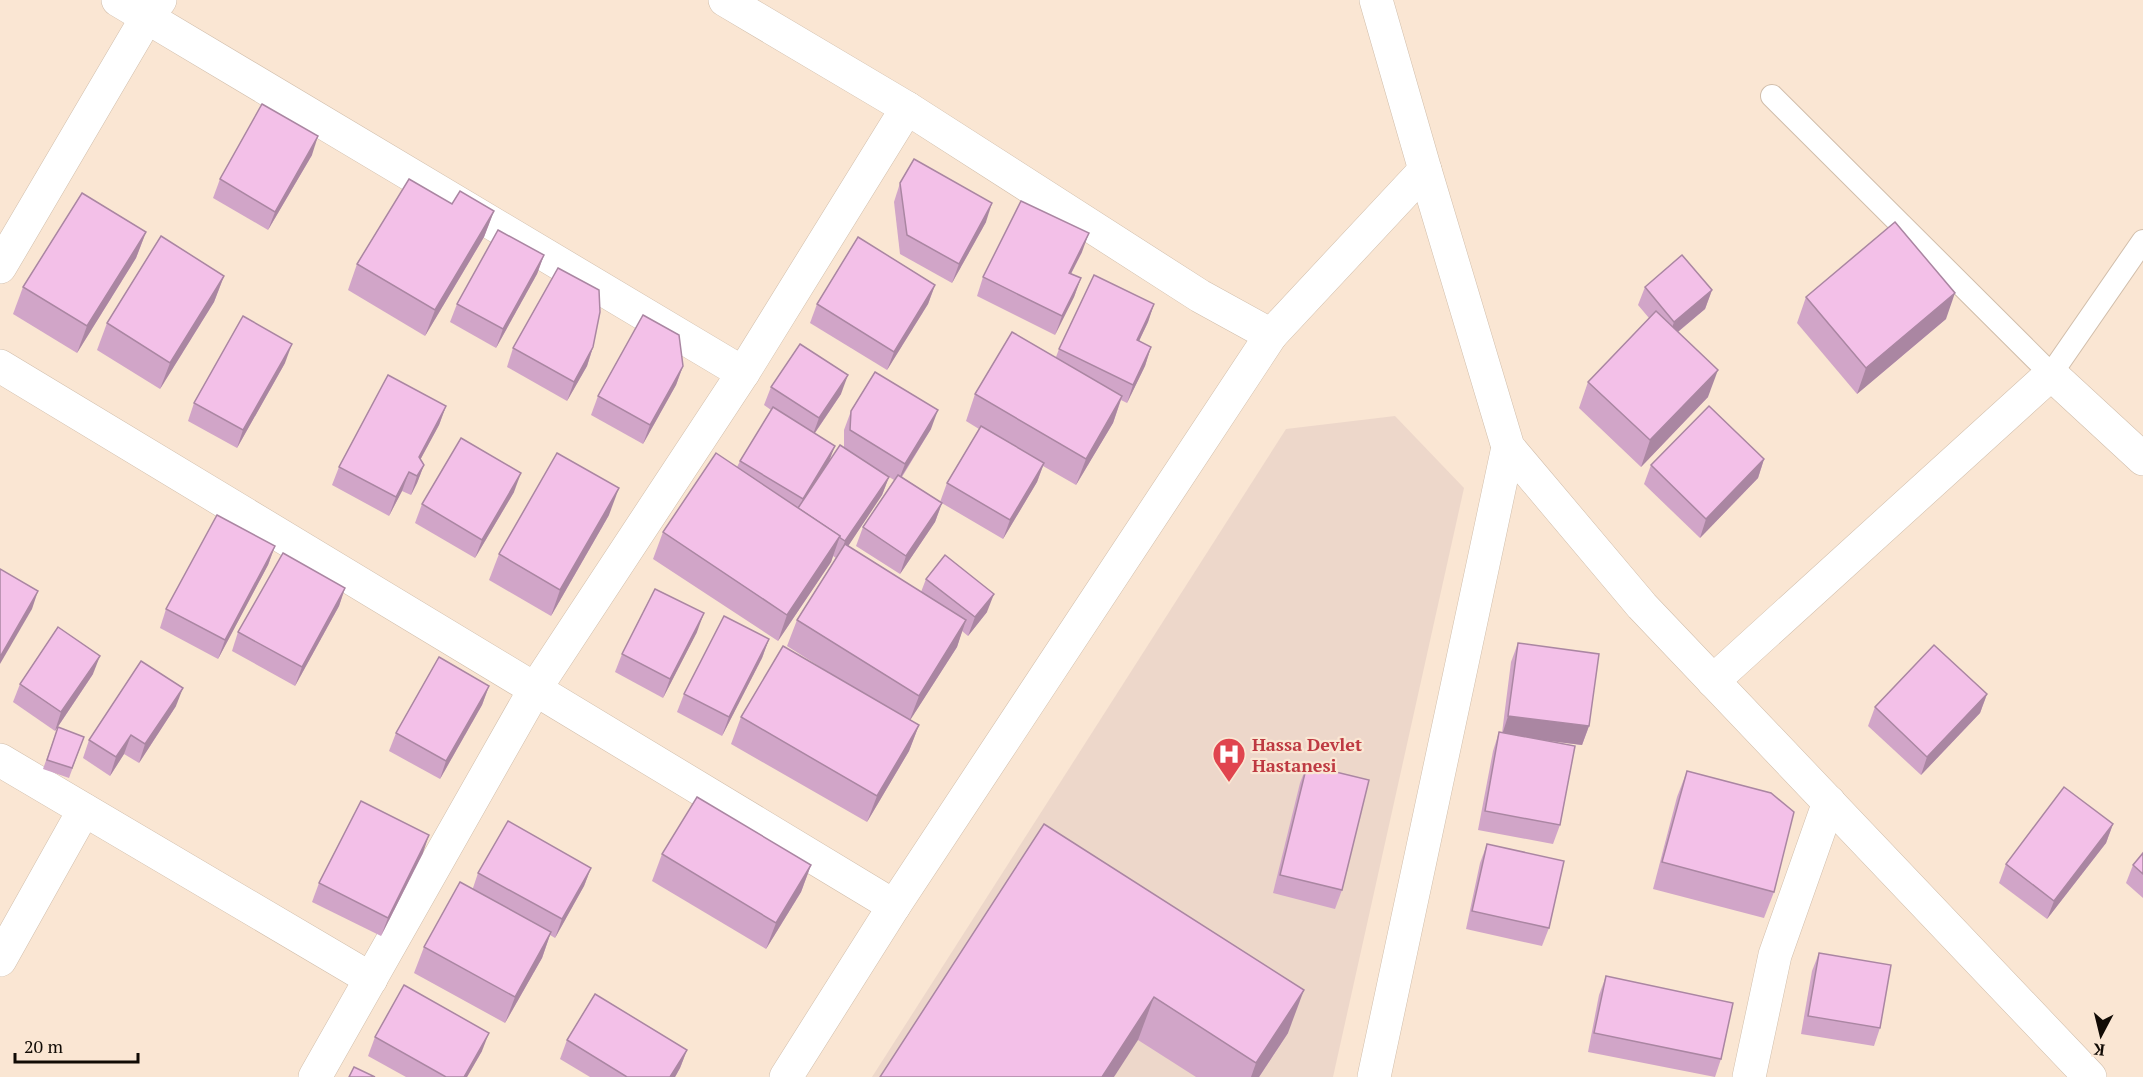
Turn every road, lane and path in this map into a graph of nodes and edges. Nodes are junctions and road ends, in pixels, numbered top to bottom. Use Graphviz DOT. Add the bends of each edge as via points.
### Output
graph roads {
  1 [pos="118,0"];
  2 [pos="725,0"];
  3 [pos="1376,0"];
  4 [pos="153,8"];
  5 [pos="1772,96"];
  6 [pos="907,108"];
  7 [pos="1425,170"];
  8 [pos="2143,241"];
  9 [pos="0,267"];
  10 [pos="1271,335"];
  11 [pos="0,366"];
  12 [pos="743,373"];
  13 [pos="2051,374"];
  14 [pos="1508,447"];
  15 [pos="2143,459"];
  16 [pos="1713,681"];
  17 [pos="535,689"];
  18 [pos="0,760"];
  19 [pos="1829,802"];
  20 [pos="84,810"];
  21 [pos="894,906"];
  22 [pos="0,960"];
  23 [pos="371,979"];
  24 [pos="315,1077"];
  25 [pos="786,1077"];
  26 [pos="1374,1077"];
  27 [pos="1749,1077"];
  28 [pos="2090,1077"];
  1 -- 4 [label="street"];
  2 -- 6 [label="street"];
  3 -- 7 [label="street"];
  4 -- 9 [label="street"];
  4 -- 12 [label="street"];
  5 -- 13 [label="lane"];
  6 -- 10 [label="street" via="1200,296"];
  6 -- 12 [label="street"];
  7 -- 10 [label="street"];
  7 -- 14 [label="street"];
  8 -- 13 [label="lane"];
  10 -- 21 [label="street"];
  11 -- 17 [label="street"];
  12 -- 17 [label="street"];
  13 -- 15 [label="street"];
  13 -- 16 [label="street"];
  14 -- 16 [label="street" via="1642,606"];
  14 -- 26 [label="street"];
  16 -- 19 [label="street"];
  17 -- 21 [label="street"];
  17 -- 23 [label="street"];
  18 -- 20 [label="street"];
  19 -- 27 [label="street" via="1775,955"];
  19 -- 28 [label="street"];
  20 -- 22 [label="street"];
  20 -- 23 [label="street"];
  21 -- 25 [label="street"];
  23 -- 24 [label="street"];
}
